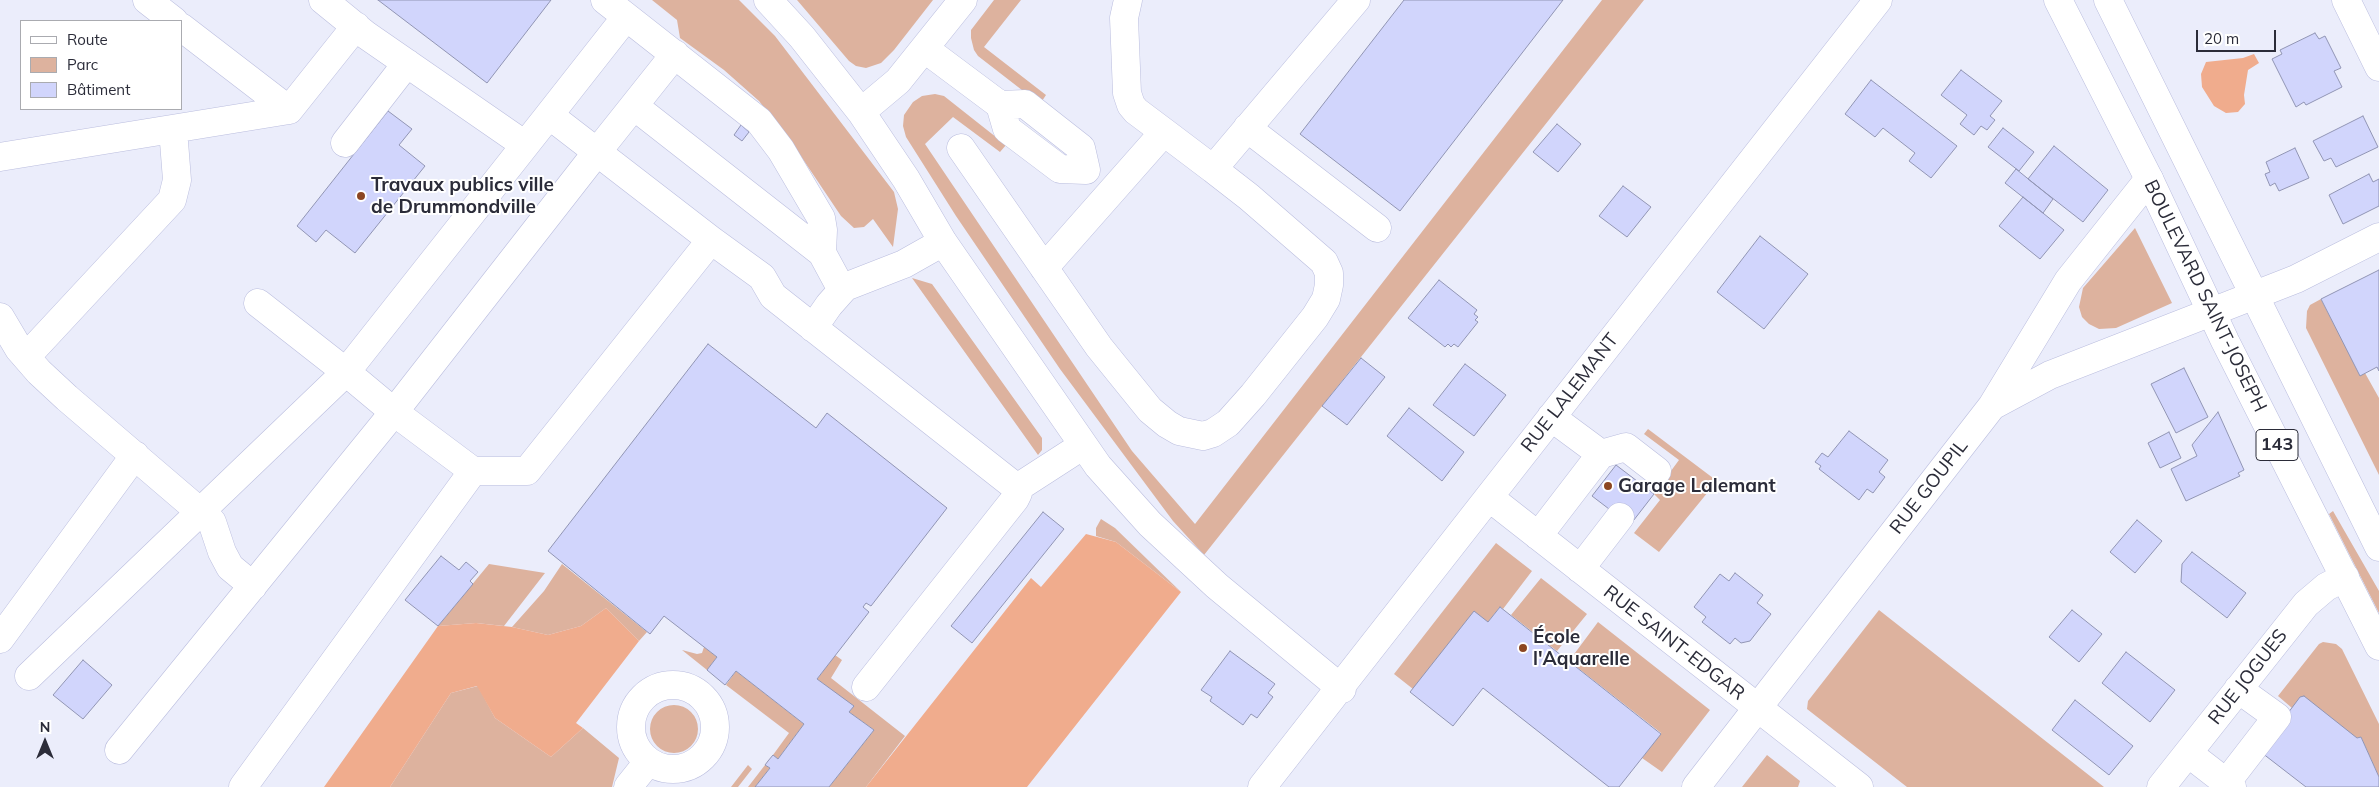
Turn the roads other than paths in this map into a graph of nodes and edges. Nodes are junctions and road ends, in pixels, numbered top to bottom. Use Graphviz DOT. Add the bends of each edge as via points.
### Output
graph roads {
  1 [pos="147,0"];
  2 [pos="323,0"];
  3 [pos="605,0"];
  4 [pos="768,0"];
  5 [pos="963,0"];
  6 [pos="1128,0"];
  7 [pos="1356,0"];
  8 [pos="1878,0"];
  9 [pos="2058,0"];
  10 [pos="2108,0"];
  11 [pos="2346,0"];
  12 [pos="626,16"];
  13 [pos="173,20"];
  14 [pos="356,26"];
  15 [pos="182,28"];
  16 [pos="925,49"];
  17 [pos="675,54"];
  18 [pos="407,63"];
  19 [pos="2379,67"];
  20 [pos="634,106"];
  21 [pos="289,110"];
  22 [pos="861,112"];
  23 [pos="549,115"];
  24 [pos="173,128"];
  25 [pos="1247,128"];
  26 [pos="1164,132"];
  27 [pos="344,143"];
  28 [pos="525,145"];
  29 [pos="960,148"];
  30 [pos="597,152"];
  31 [pos="0,157"];
  32 [pos="1213,169"];
  33 [pos="2149,179"];
  34 [pos="1112,191"];
  35 [pos="1377,228"];
  36 [pos="2379,237"];
  37 [pos="712,240"];
  38 [pos="943,242"];
  39 [pos="822,254"];
  40 [pos="1044,268"];
  41 [pos="842,290"];
  42 [pos="2256,296"];
  43 [pos="258,302"];
  44 [pos="2212,312"];
  45 [pos="0,317"];
  46 [pos="813,328"];
  47 [pos="26,357"];
  48 [pos="346,372"];
  49 [pos="1992,406"];
  50 [pos="394,412"];
  51 [pos="1551,417"];
  52 [pos="1082,446"];
  53 [pos="135,455"];
  54 [pos="1602,463"];
  55 [pos="473,471"];
  56 [pos="1657,471"];
  57 [pos="1017,488"];
  58 [pos="1490,498"];
  59 [pos="202,510"];
  60 [pos="1620,517"];
  61 [pos="1538,536"];
  62 [pos="2379,547"];
  63 [pos="1580,569"];
  64 [pos="2345,576"];
  65 [pos="253,586"];
  66 [pos="0,639"];
  67 [pos="2379,646"];
  68 [pos="29,676"];
  69 [pos="866,687"];
  70 [pos="1342,688"];
  71 [pos="2238,689"];
  72 [pos="1758,708"];
  73 [pos="120,750"];
  74 [pos="2188,753"];
  75 [pos="648,762"];
  76 [pos="2229,785"];
  77 [pos="243,787"];
  78 [pos="628,787"];
  79 [pos="1262,787"];
  80 [pos="1696,787"];
  81 [pos="1859,787"];
  82 [pos="2161,787"];
  1 -- 13 [label="street"];
  2 -- 14 [label="street"];
  3 -- 12 [label="street"];
  4 -- 22 [label="street" via="802,37"];
  5 -- 16 [label="street"];
  6 -- 26 [label="street" via="1124,18 1127,93 1136,111"];
  7 -- 25 [label="street"];
  8 -- 51 [label="street, RUE LALEMANT"];
  9 -- 33 [label="street, BOULEVARD SAINT-JOSEPH / 143"];
  10 -- 42 [label="street, 143"];
  11 -- 19 [label="street"];
  12 -- 17 [label="street"];
  12 -- 23 [label="street"];
  14 -- 18 [label="street"];
  14 -- 21 [label="street"];
  15 -- 21 [label="street"];
  16 -- 22 [label="street" via="898,81"];
  16 -- 34 [label="street" via="1000,105 1007,128 1060,169 1086,170"];
  17 -- 20 [label="street"];
  17 -- 39 [label="street" via="759,121 821,218"];
  18 -- 27 [label="street"];
  18 -- 28 [label="street"];
  20 -- 30 [label="street"];
  20 -- 39 [label="street"];
  21 -- 24 [label="street"];
  22 -- 38 [label="street"];
  23 -- 28 [label="street"];
  23 -- 30 [label="street"];
  24 -- 31 [label="street"];
  24 -- 47 [label="street" via="178,166 172,200"];
  25 -- 32 [label="street"];
  25 -- 35 [label="street"];
  26 -- 32 [label="street"];
  26 -- 34 [label="street"];
  28 -- 48 [label="street"];
  29 -- 40 [label="street"];
  30 -- 37 [label="street"];
  30 -- 50 [label="street"];
  32 -- 40 [label="street" via="1324,262 1329,273 1326,298 1315,317 1253,395 1228,423 1213,433 1203,436 1179,431 1150,410 1099,347"];
  33 -- 44 [label="street, BOULEVARD SAINT-JOSEPH / 143"];
  33 -- 49 [label="street, RUE GOUPIL" via="2068,281"];
  34 -- 40 [label="street"];
  36 -- 42 [label="street"];
  37 -- 46 [label="street" via="762,277 773,296"];
  37 -- 55 [label="street" via="527,471"];
  38 -- 41 [label="street" via="904,264"];
  38 -- 52 [label="street"];
  39 -- 41 [label="street"];
  41 -- 46 [label="street"];
  42 -- 44 [label="street"];
  42 -- 62 [label="street, 143"];
  43 -- 48 [label="street"];
  44 -- 49 [label="street" via="2050,375"];
  44 -- 64 [label="street, BOULEVARD SAINT-JOSEPH / 143"];
  45 -- 47 [label="street"];
  46 -- 57 [label="street"];
  47 -- 53 [label="street" via="67,398"];
  48 -- 50 [label="street"];
  48 -- 59 [label="street"];
  49 -- 72 [label="street, RUE GOUPIL"];
  50 -- 55 [label="street"];
  50 -- 65 [label="street"];
  51 -- 54 [label="street"];
  51 -- 58 [label="street, RUE LALEMANT"];
  52 -- 57 [label="street"];
  52 -- 70 [label="street" via="1132,504 1195,566"];
  53 -- 59 [label="street"];
  53 -- 66 [label="street"];
  54 -- 56 [label="street" via="1626,447"];
  54 -- 61 [label="street"];
  55 -- 77 [label="street"];
  57 -- 69 [label="street" via="1015,499"];
  58 -- 61 [label="street, RUE SAINT-EDGAR"];
  58 -- 70 [label="street, RUE LALEMANT"];
  59 -- 65 [label="street" via="212,522 230,567"];
  59 -- 68 [label="street"];
  60 -- 63 [label="street"];
  61 -- 63 [label="street, RUE SAINT-EDGAR"];
  63 -- 72 [label="street, RUE SAINT-EDGAR"];
  64 -- 67 [label="street, BOULEVARD SAINT-JOSEPH / 143"];
  64 -- 71 [label="street, RUE JOGUES" via="2306,604"];
  65 -- 73 [label="street"];
  70 -- 79 [label="street, RUE LALEMANT"];
  71 -- 74 [label="street, RUE JOGUES"];
  71 -- 76 [label="street" via="2277,717"];
  72 -- 80 [label="street, RUE GOUPIL"];
  72 -- 81 [label="street, RUE SAINT-EDGAR"];
  74 -- 76 [label="street"];
  74 -- 82 [label="street, RUE JOGUES"];
  75 -- 78 [label="street"];
}
